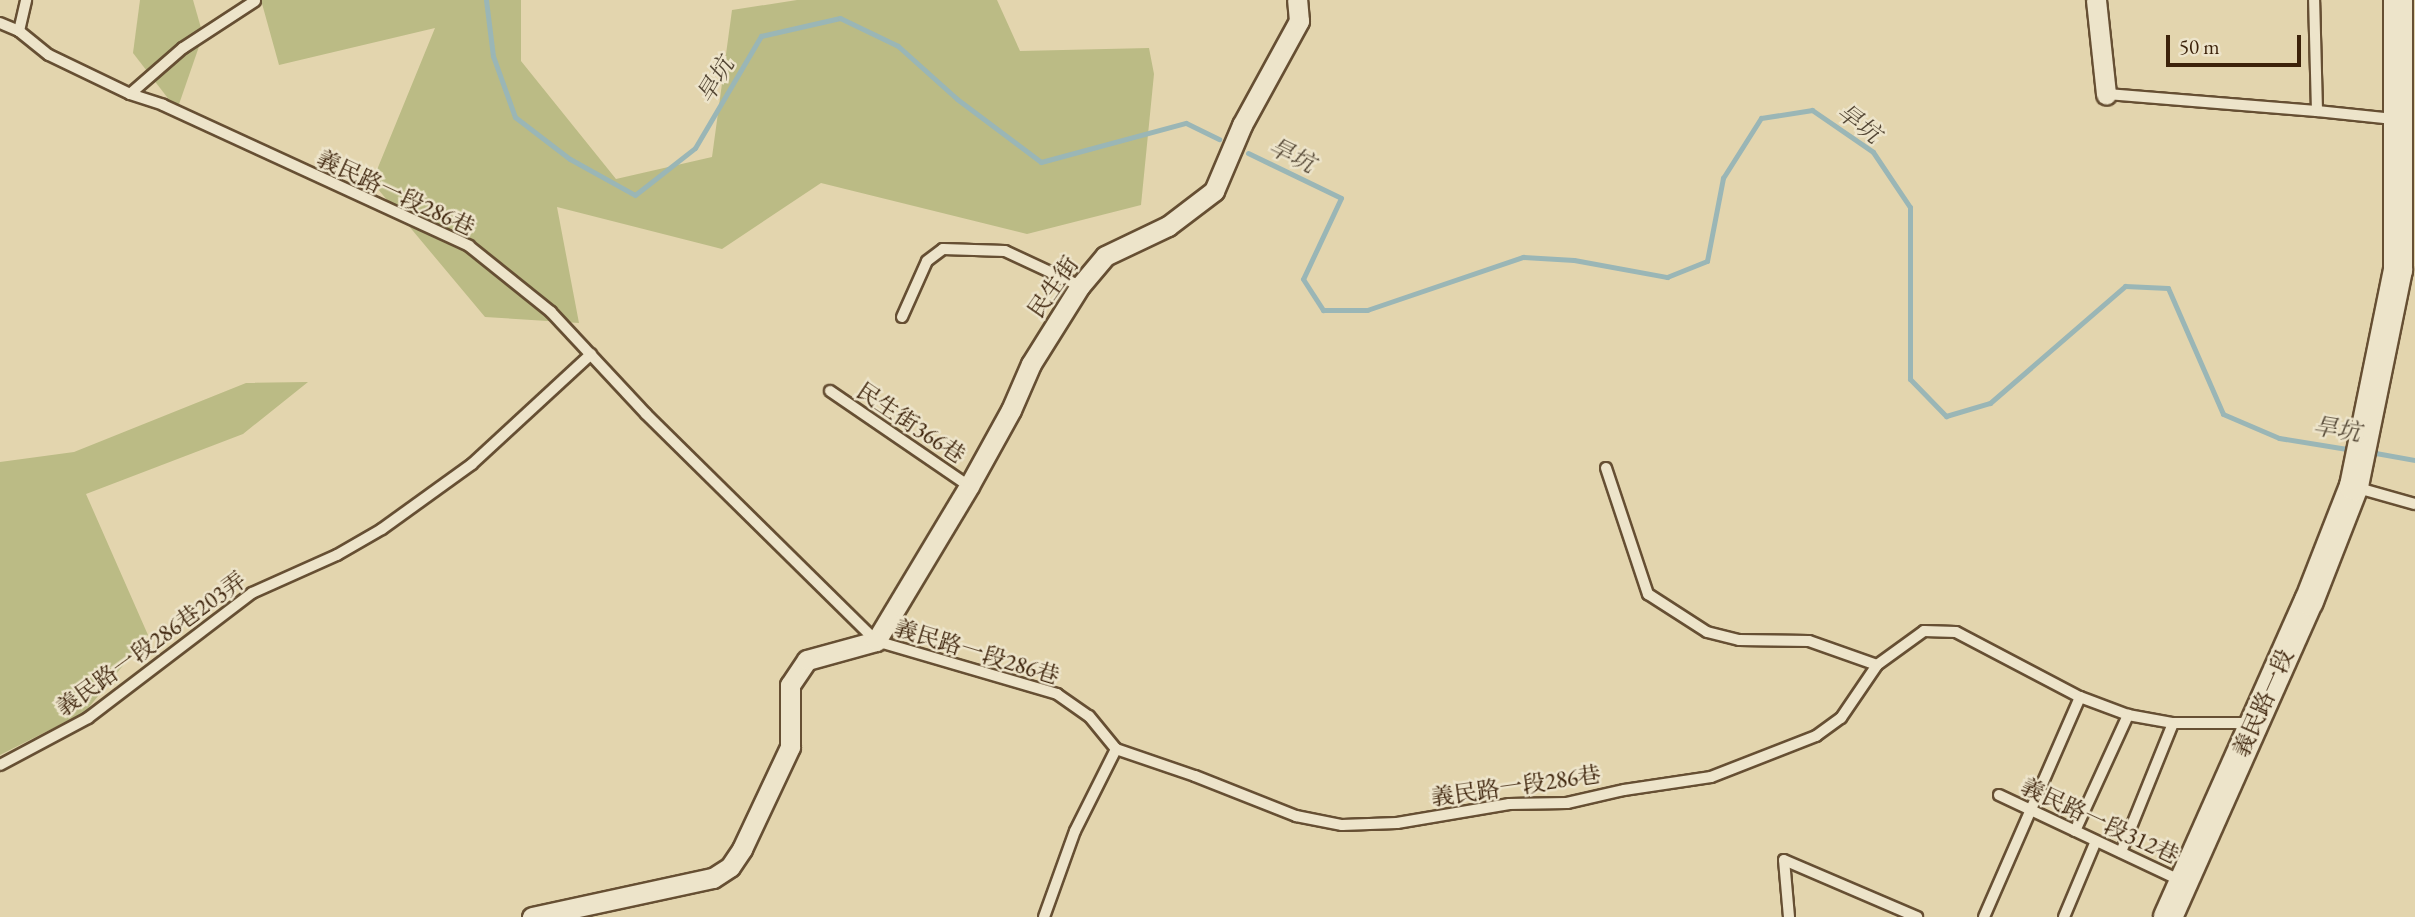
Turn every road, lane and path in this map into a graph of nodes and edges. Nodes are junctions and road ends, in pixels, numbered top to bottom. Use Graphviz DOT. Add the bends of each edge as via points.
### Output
graph roads {
  1 [pos="26,0"];
  2 [pos="1297,0"];
  3 [pos="2096,0"];
  4 [pos="2314,0"];
  5 [pos="2398,0"];
  6 [pos="255,1"];
  7 [pos="0,23"];
  8 [pos="19,31"];
  9 [pos="130,94"];
  10 [pos="2106,94"];
  11 [pos="2317,111"];
  12 [pos="2398,120"];
  13 [pos="2406,268"];
  14 [pos="1080,286"];
  15 [pos="902,317"];
  16 [pos="591,354"];
  17 [pos="830,391"];
  18 [pos="1606,468"];
  19 [pos="970,486"];
  20 [pos="2354,486"];
  21 [pos="2415,504"];
  22 [pos="876,641"];
  23 [pos="1877,665"];
  24 [pos="2080,697"];
  25 [pos="2128,715"];
  26 [pos="2173,723"];
  27 [pos="2254,723"];
  28 [pos="1116,749"];
  29 [pos="0,765"];
  30 [pos="1999,795"];
  31 [pos="2031,810"];
  32 [pos="2075,831"];
  33 [pos="2096,841"];
  34 [pos="2121,852"];
  35 [pos="2184,881"];
  36 [pos="532,917"];
  37 [pos="1044,917"];
  38 [pos="1789,917"];
  39 [pos="1917,917"];
  40 [pos="1984,917"];
  41 [pos="2064,917"];
  42 [pos="2168,917"];
  1 -- 8 [label="lane"];
  2 -- 14 [label="street, 民生街" via="1298,21 1242,125 1214,191 1168,226 1105,256"];
  3 -- 10 [label="street"];
  4 -- 11 [label="lane"];
  5 -- 12 [label="street"];
  6 -- 9 [label="lane" via="183,48"];
  7 -- 8 [label="lane, 義民路一段286巷"];
  8 -- 9 [label="lane, 義民路一段286巷" via="49,55"];
  9 -- 16 [label="lane, 義民路一段286巷" via="469,246 551,312"];
  10 -- 11 [label="lane"];
  11 -- 12 [label="lane"];
  12 -- 13 [label="street"];
  13 -- 20 [label="street, 義民路一段"];
  14 -- 15 [label="lane" via="1004,251 943,249 927,261"];
  14 -- 19 [label="street, 民生街" via="1031,364"];
  16 -- 22 [label="lane, 義民路一段286巷"];
  16 -- 29 [label="lane, 義民路一段286巷203弄" via="472,464 382,530 251,593 88,718"];
  17 -- 19 [label="lane, 民生街366巷"];
  18 -- 23 [label="lane" via="1648,594 1707,632 1739,640 1809,641"];
  19 -- 22 [label="street, 民生街"];
  20 -- 21 [label="lane"];
  20 -- 27 [label="street, 義民路一段"];
  22 -- 28 [label="lane, 義民路一段286巷" via="1057,694 1089,716"];
  22 -- 36 [label="street" via="807,660 789,685 789,747 730,867 713,878"];
  23 -- 24 [label="lane, 義民路一段286巷" via="1924,631 1956,632"];
  23 -- 28 [label="lane, 義民路一段286巷" via="1841,718 1816,736 1711,777 1567,803 1509,804 1397,823 1342,825 1296,816"];
  24 -- 25 [label="lane, 義民路一段286巷"];
  24 -- 31 [label="lane"];
  25 -- 26 [label="lane, 義民路一段286巷"];
  25 -- 32 [label="lane"];
  26 -- 27 [label="lane, 義民路一段286巷"];
  26 -- 34 [label="lane"];
  27 -- 35 [label="street, 義民路一段"];
  28 -- 37 [label="lane" via="1075,831"];
  30 -- 31 [label="lane, 義民路一段312巷"];
  31 -- 32 [label="lane, 義民路一段312巷"];
  31 -- 40 [label="lane"];
  32 -- 33 [label="lane, 義民路一段312巷"];
  33 -- 34 [label="lane, 義民路一段312巷"];
  33 -- 41 [label="lane"];
  34 -- 35 [label="lane, 義民路一段312巷"];
  35 -- 42 [label="street, 義民路一段"];
  38 -- 39 [label="lane" via="1784,860"];
}
